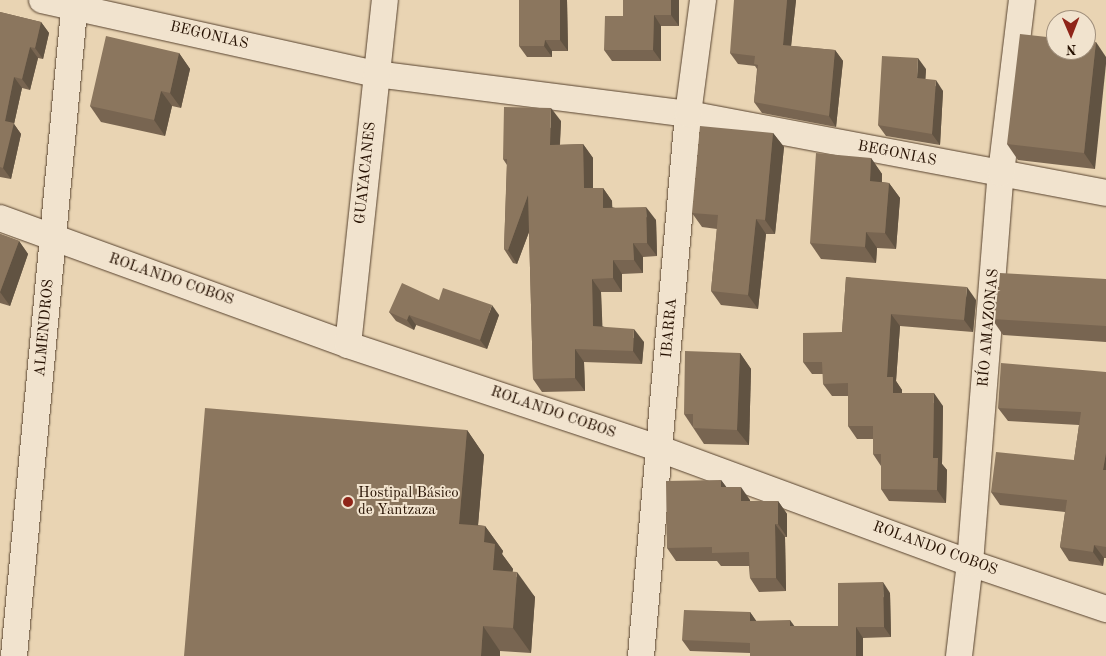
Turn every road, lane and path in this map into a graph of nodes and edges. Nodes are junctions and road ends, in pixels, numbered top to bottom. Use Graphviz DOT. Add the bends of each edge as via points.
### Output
graph roads {
  1 [pos="42,0"];
  2 [pos="385,0"];
  3 [pos="702,0"];
  4 [pos="1022,0"];
  5 [pos="75,3"];
  6 [pos="376,74"];
  7 [pos="688,114"];
  8 [pos="1002,173"];
  9 [pos="1106,193"];
  10 [pos="0,218"];
  11 [pos="53,239"];
  12 [pos="348,345"];
  13 [pos="660,449"];
  14 [pos="970,563"];
  15 [pos="1106,608"];
  16 [pos="14,656"];
  17 [pos="641,656"];
  18 [pos="959,656"];
  1 -- 5 [label="street, BEGONIAS"];
  2 -- 6 [label="street, GUAYACANES"];
  3 -- 7 [label="street, IBARRA"];
  4 -- 8 [label="street, RÍO AMAZONAS"];
  5 -- 6 [label="street, BEGONIAS"];
  5 -- 11 [label="street, ALMENDROS"];
  6 -- 7 [label="street, BEGONIAS"];
  6 -- 12 [label="street, GUAYACANES"];
  7 -- 8 [label="street, BEGONIAS"];
  7 -- 13 [label="street, IBARRA"];
  8 -- 9 [label="street, BEGONIAS"];
  8 -- 14 [label="street, RÍO AMAZONAS"];
  10 -- 11 [label="street, ROLANDO COBOS"];
  11 -- 12 [label="street, ROLANDO COBOS"];
  11 -- 16 [label="street, ALMENDROS"];
  12 -- 13 [label="street, ROLANDO COBOS"];
  13 -- 14 [label="street, ROLANDO COBOS"];
  13 -- 17 [label="street, IBARRA"];
  14 -- 15 [label="street, ROLANDO COBOS"];
  14 -- 18 [label="street, RÍO AMAZONAS"];
}
